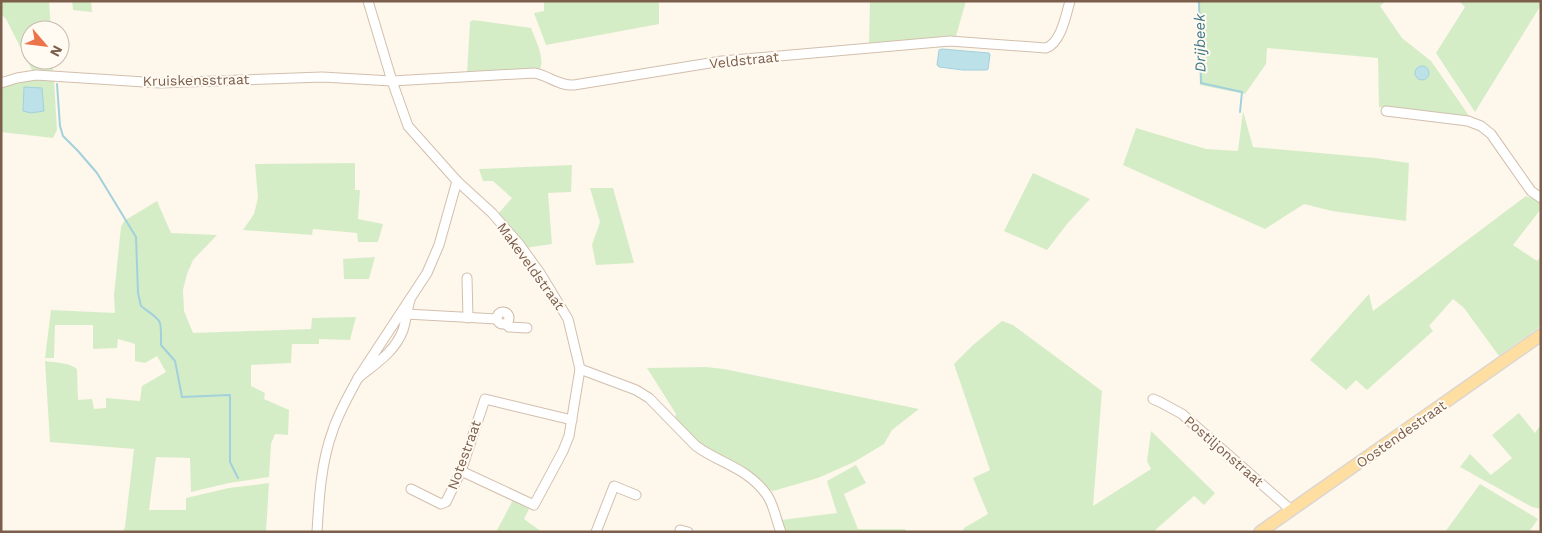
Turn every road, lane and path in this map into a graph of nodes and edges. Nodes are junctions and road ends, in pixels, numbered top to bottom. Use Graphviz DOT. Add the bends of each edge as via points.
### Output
graph roads {
  1 [pos="368,1"];
  2 [pos="1070,1"];
  3 [pos="392,81"];
  4 [pos="1,83"];
  5 [pos="1386,111"];
  6 [pos="457,181"];
  7 [pos="1541,198"];
  8 [pos="468,278"];
  9 [pos="410,300"];
  10 [pos="406,314"];
  11 [pos="468,318"];
  12 [pos="527,328"];
  13 [pos="1541,335"];
  14 [pos="580,369"];
  15 [pos="358,378"];
  16 [pos="1153,399"];
  17 [pos="572,420"];
  18 [pos="461,471"];
  19 [pos="411,489"];
  20 [pos="636,495"];
  21 [pos="1291,510"];
  22 [pos="317,532"];
  23 [pos="596,532"];
  24 [pos="680,532"];
  25 [pos="688,532"];
  26 [pos="781,532"];
  27 [pos="1260,532"];
  1 -- 3 [label="street, Makeveldstraat"];
  2 -- 3 [label="street, Veldstraat" via="1058,37 1046,48 950,41 722,61 574,85 534,73"];
  3 -- 4 [label="street, Kruiskensstraat" via="322,77 160,82 36,76"];
  3 -- 6 [label="street, Makeveldstraat" via="408,126"];
  5 -- 7 [label="street" via="1480,126 1491,134 1531,191"];
  6 -- 9 [label="street" via="436,252"];
  6 -- 14 [label="street, Makeveldstraat" via="492,213 540,273 568,319"];
  8 -- 11 [label="street"];
  9 -- 10 [label="street"];
  9 -- 15 [label="street"];
  10 -- 11 [label="street"];
  10 -- 15 [label="street" via="404,329 393,348"];
  11 -- 12 [label="street" via="496,319 499,314 506,313 509,328"];
  13 -- 21 [label="main road, Oostendestraat"];
  14 -- 17 [label="street"];
  14 -- 26 [label="street" via="649,398 696,446 747,475 768,496"];
  15 -- 22 [label="street" via="338,415 327,449"];
  16 -- 21 [label="street, Postiljonstraat" via="1182,414"];
  17 -- 18 [label="street, Notestraat" via="484,399"];
  17 -- 18 [label="street" via="563,451 534,505"];
  18 -- 19 [label="street, Notestraat" via="442,504"];
  20 -- 23 [label="street" via="614,486"];
  21 -- 27 [label="main road, Oostendestraat"];
  24 -- 25 [label="street"];
}
